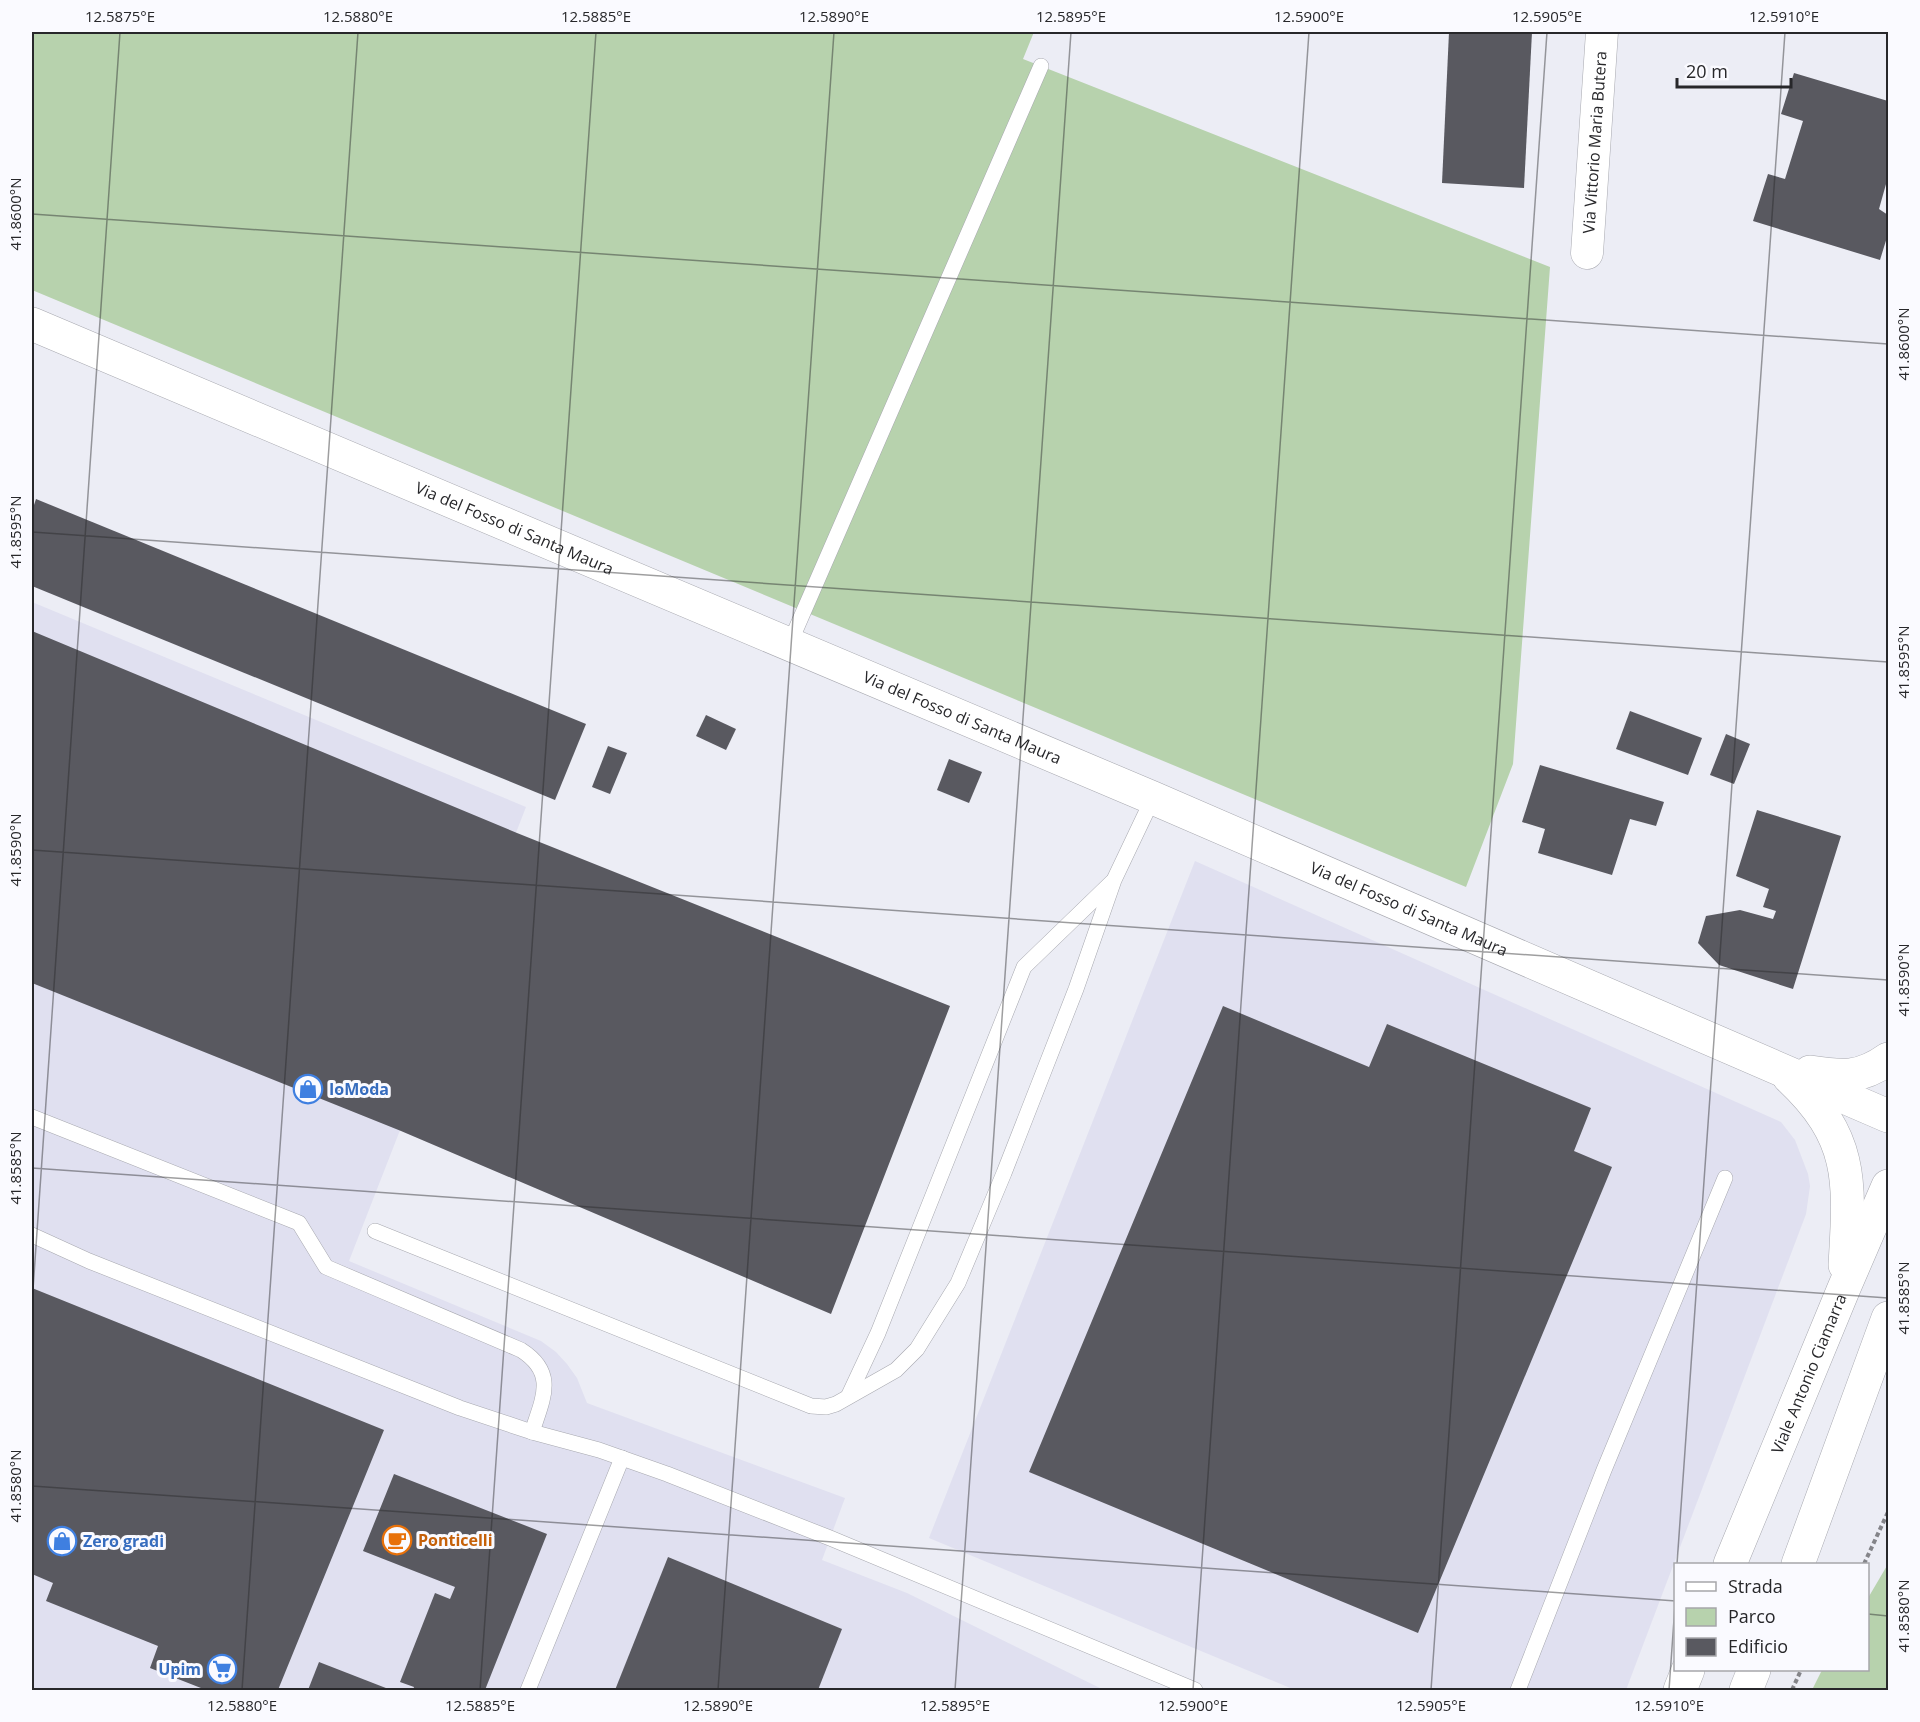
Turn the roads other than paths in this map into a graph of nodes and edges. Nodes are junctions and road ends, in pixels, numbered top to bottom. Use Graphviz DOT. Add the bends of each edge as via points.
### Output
graph roads {
  1 [pos="1602,32"];
  2 [pos="1041,66"];
  3 [pos="1587,253"];
  4 [pos="32,324"];
  5 [pos="789,645"];
  6 [pos="1153,798"];
  7 [pos="1114,880"];
  8 [pos="1888,1059"];
  9 [pos="1779,1067"];
  10 [pos="1888,1116"];
  11 [pos="32,1117"];
  12 [pos="1725,1178"];
  13 [pos="1888,1186"];
  14 [pos="375,1231"];
  15 [pos="32,1235"];
  16 [pos="1844,1288"];
  17 [pos="1888,1318"];
  18 [pos="1878,1361"];
  19 [pos="849,1395"];
  20 [pos="532,1432"];
  21 [pos="622,1458"];
  22 [pos="1731,1563"];
  23 [pos="1798,1563"];
  24 [pos="1688,1671"];
  25 [pos="1754,1671"];
  26 [pos="528,1690"];
  27 [pos="1195,1690"];
  28 [pos="1518,1690"];
  29 [pos="1680,1690"];
  30 [pos="1746,1690"];
  1 -- 3 [label="street, Via Vittorio Maria Butera"];
  2 -- 5 [label="lane"];
  4 -- 5 [label="street, Via del Fosso di Santa Maura"];
  5 -- 6 [label="street, Via del Fosso di Santa Maura"];
  6 -- 7 [label="lane"];
  6 -- 9 [label="street, Via del Fosso di Santa Maura"];
  7 -- 19 [label="lane" via="1024,967"];
  7 -- 19 [label="lane" via="1076,989 958,1283 904,1363 882,1380"];
  8 -- 9 [label="street" via="1868,1071 1838,1077"];
  9 -- 10 [label="street, Via del Fosso di Santa Maura"];
  9 -- 16 [label="street" via="1806,1093 1829,1124 1843,1158 1849,1209"];
  11 -- 20 [label="lane" via="299,1223 326,1267 521,1350 542,1370 545,1387"];
  12 -- 28 [label="lane"];
  13 -- 16 [label="street, Viale Antonio Ciamarra"];
  14 -- 19 [label="lane" via="811,1406 826,1407"];
  15 -- 20 [label="lane" via="460,1408"];
  16 -- 22 [label="street, Viale Antonio Ciamarra"];
  17 -- 18 [label="street"];
  18 -- 23 [label="street"];
  20 -- 21 [label="lane"];
  21 -- 26 [label="lane"];
  21 -- 27 [label="lane" via="830,1538"];
  24 -- 29 [label="street"];
  25 -- 30 [label="street"];
}
